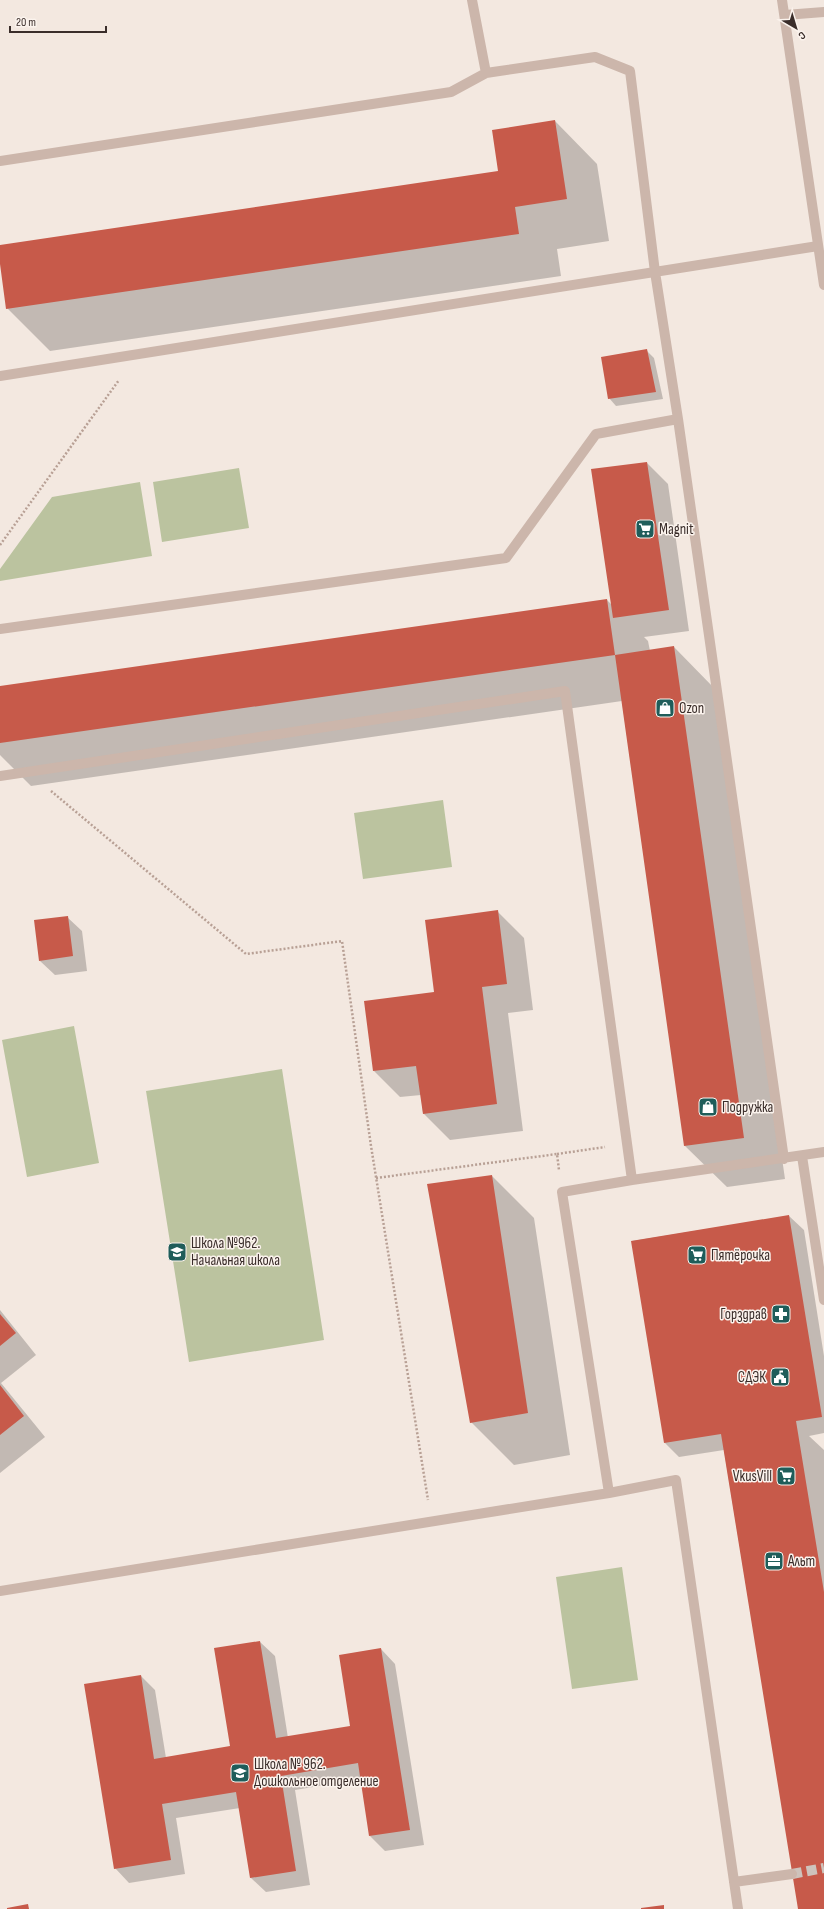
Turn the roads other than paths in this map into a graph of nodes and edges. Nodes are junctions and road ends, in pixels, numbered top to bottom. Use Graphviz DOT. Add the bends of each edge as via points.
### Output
graph roads {
  1 [pos="472,0"];
  2 [pos="782,0"];
  3 [pos="824,12"];
  4 [pos="785,15"];
  5 [pos="486,73"];
  6 [pos="0,160"];
  7 [pos="818,246"];
  8 [pos="655,272"];
  9 [pos="824,285"];
  10 [pos="0,376"];
  11 [pos="678,419"];
  12 [pos="0,629"];
  13 [pos="0,776"];
  14 [pos="824,1152"];
  15 [pos="802,1156"];
  16 [pos="784,1159"];
  17 [pos="632,1180"];
  18 [pos="824,1300"];
  19 [pos="609,1493"];
  20 [pos="0,1591"];
  21 [pos="792,1874"];
  22 [pos="734,1882"];
  23 [pos="738,1909"];
  1 -- 5 [label="street"];
  2 -- 4 [label="street"];
  3 -- 4 [label="street"];
  4 -- 7 [label="street"];
  5 -- 6 [label="street" via="451,92"];
  5 -- 8 [label="street" via="595,56 630,71"];
  7 -- 8 [label="street"];
  7 -- 9 [label="street"];
  8 -- 10 [label="street"];
  8 -- 11 [label="street"];
  11 -- 12 [label="street" via="596,434 506,558"];
  11 -- 16 [label="street"];
  13 -- 17 [label="street" via="564,691"];
  14 -- 15 [label="street"];
  15 -- 16 [label="street"];
  15 -- 18 [label="street"];
  16 -- 17 [label="street"];
  17 -- 19 [label="street" via="562,1192"];
  19 -- 20 [label="street"];
  19 -- 22 [label="street" via="676,1480"];
  21 -- 22 [label="street"];
  22 -- 23 [label="street"];
}
